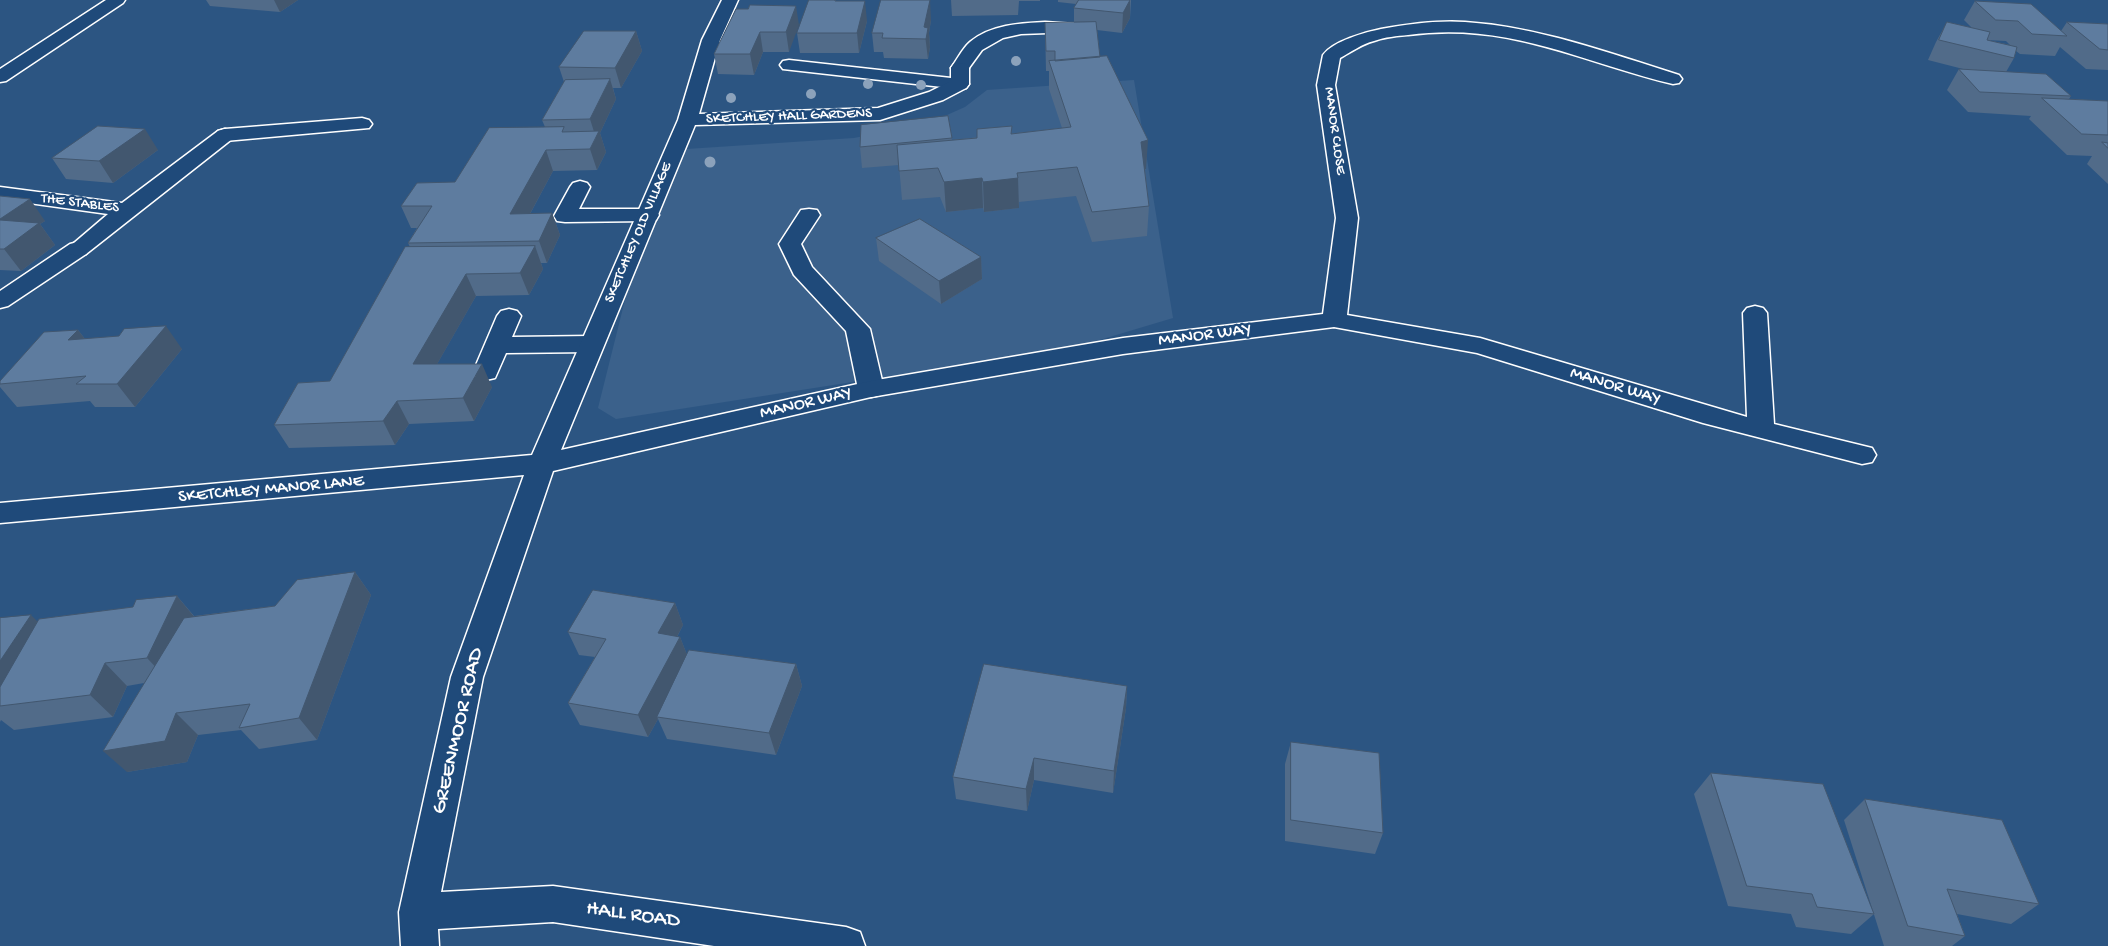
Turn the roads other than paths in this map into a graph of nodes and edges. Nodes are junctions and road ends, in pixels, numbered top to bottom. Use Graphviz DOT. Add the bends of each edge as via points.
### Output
graph roads {
  1 [pos="117,0"];
  2 [pos="730,0"];
  3 [pos="1069,28"];
  4 [pos="789,65"];
  5 [pos="960,76"];
  6 [pos="0,77"];
  7 [pos="1673,79"];
  8 [pos="688,120"];
  9 [pos="362,124"];
  10 [pos="580,187"];
  11 [pos="0,193"];
  12 [pos="126,210"];
  13 [pos="648,215"];
  14 [pos="810,215"];
  15 [pos="0,301"];
  16 [pos="1755,313"];
  17 [pos="509,316"];
  18 [pos="1334,320"];
  19 [pos="591,344"];
  20 [pos="497,345"];
  21 [pos="486,372"];
  22 [pos="871,390"];
  23 [pos="1761,430"];
  24 [pos="1862,455"];
  25 [pos="542,464"];
  26 [pos="0,513"];
  27 [pos="419,929"];
  28 [pos="846,946"];
  1 -- 6 [label="street"];
  2 -- 8 [label="street, SKETCHLEY OLD VILLAGE" via="711,40"];
  3 -- 5 [label="street" via="1030,26 1000,34 976,46"];
  4 -- 5 [label="street"];
  5 -- 8 [label="street, SKETCHLEY HALL GARDENS" via="936,96 880,114"];
  7 -- 18 [label="street, MANOR CLOSE" via="1537,37 1456,26 1410,28 1364,38 1332,55 1326,86 1348,218"];
  8 -- 13 [label="street, SKETCHLEY OLD VILLAGE"];
  9 -- 12 [label="street, THE STABLES" via="225,135"];
  10 -- 13 [label="street" via="565,216"];
  11 -- 12 [label="street, THE STABLES"];
  12 -- 15 [label="street" via="78,249"];
  13 -- 19 [label="street, SKETCHLEY OLD VILLAGE"];
  14 -- 22 [label="street" via="790,244 802,270 858,329"];
  16 -- 23 [label="street"];
  17 -- 20 [label="street"];
  18 -- 22 [label="street, MANOR WAY" via="1123,346"];
  18 -- 23 [label="street, MANOR WAY" via="1480,346"];
  19 -- 20 [label="street"];
  19 -- 25 [label="street, SKETCHLEY OLD VILLAGE"];
  20 -- 21 [label="street"];
  22 -- 25 [label="street, MANOR WAY"];
  23 -- 24 [label="street, MANOR WAY"];
  25 -- 26 [label="street, SKETCHLEY MANOR LANE"];
  25 -- 27 [label="street, GREENMOOR ROAD" via="467,677"];
  27 -- 28 [label="street, HALL ROAD" via="553,904"];
}
